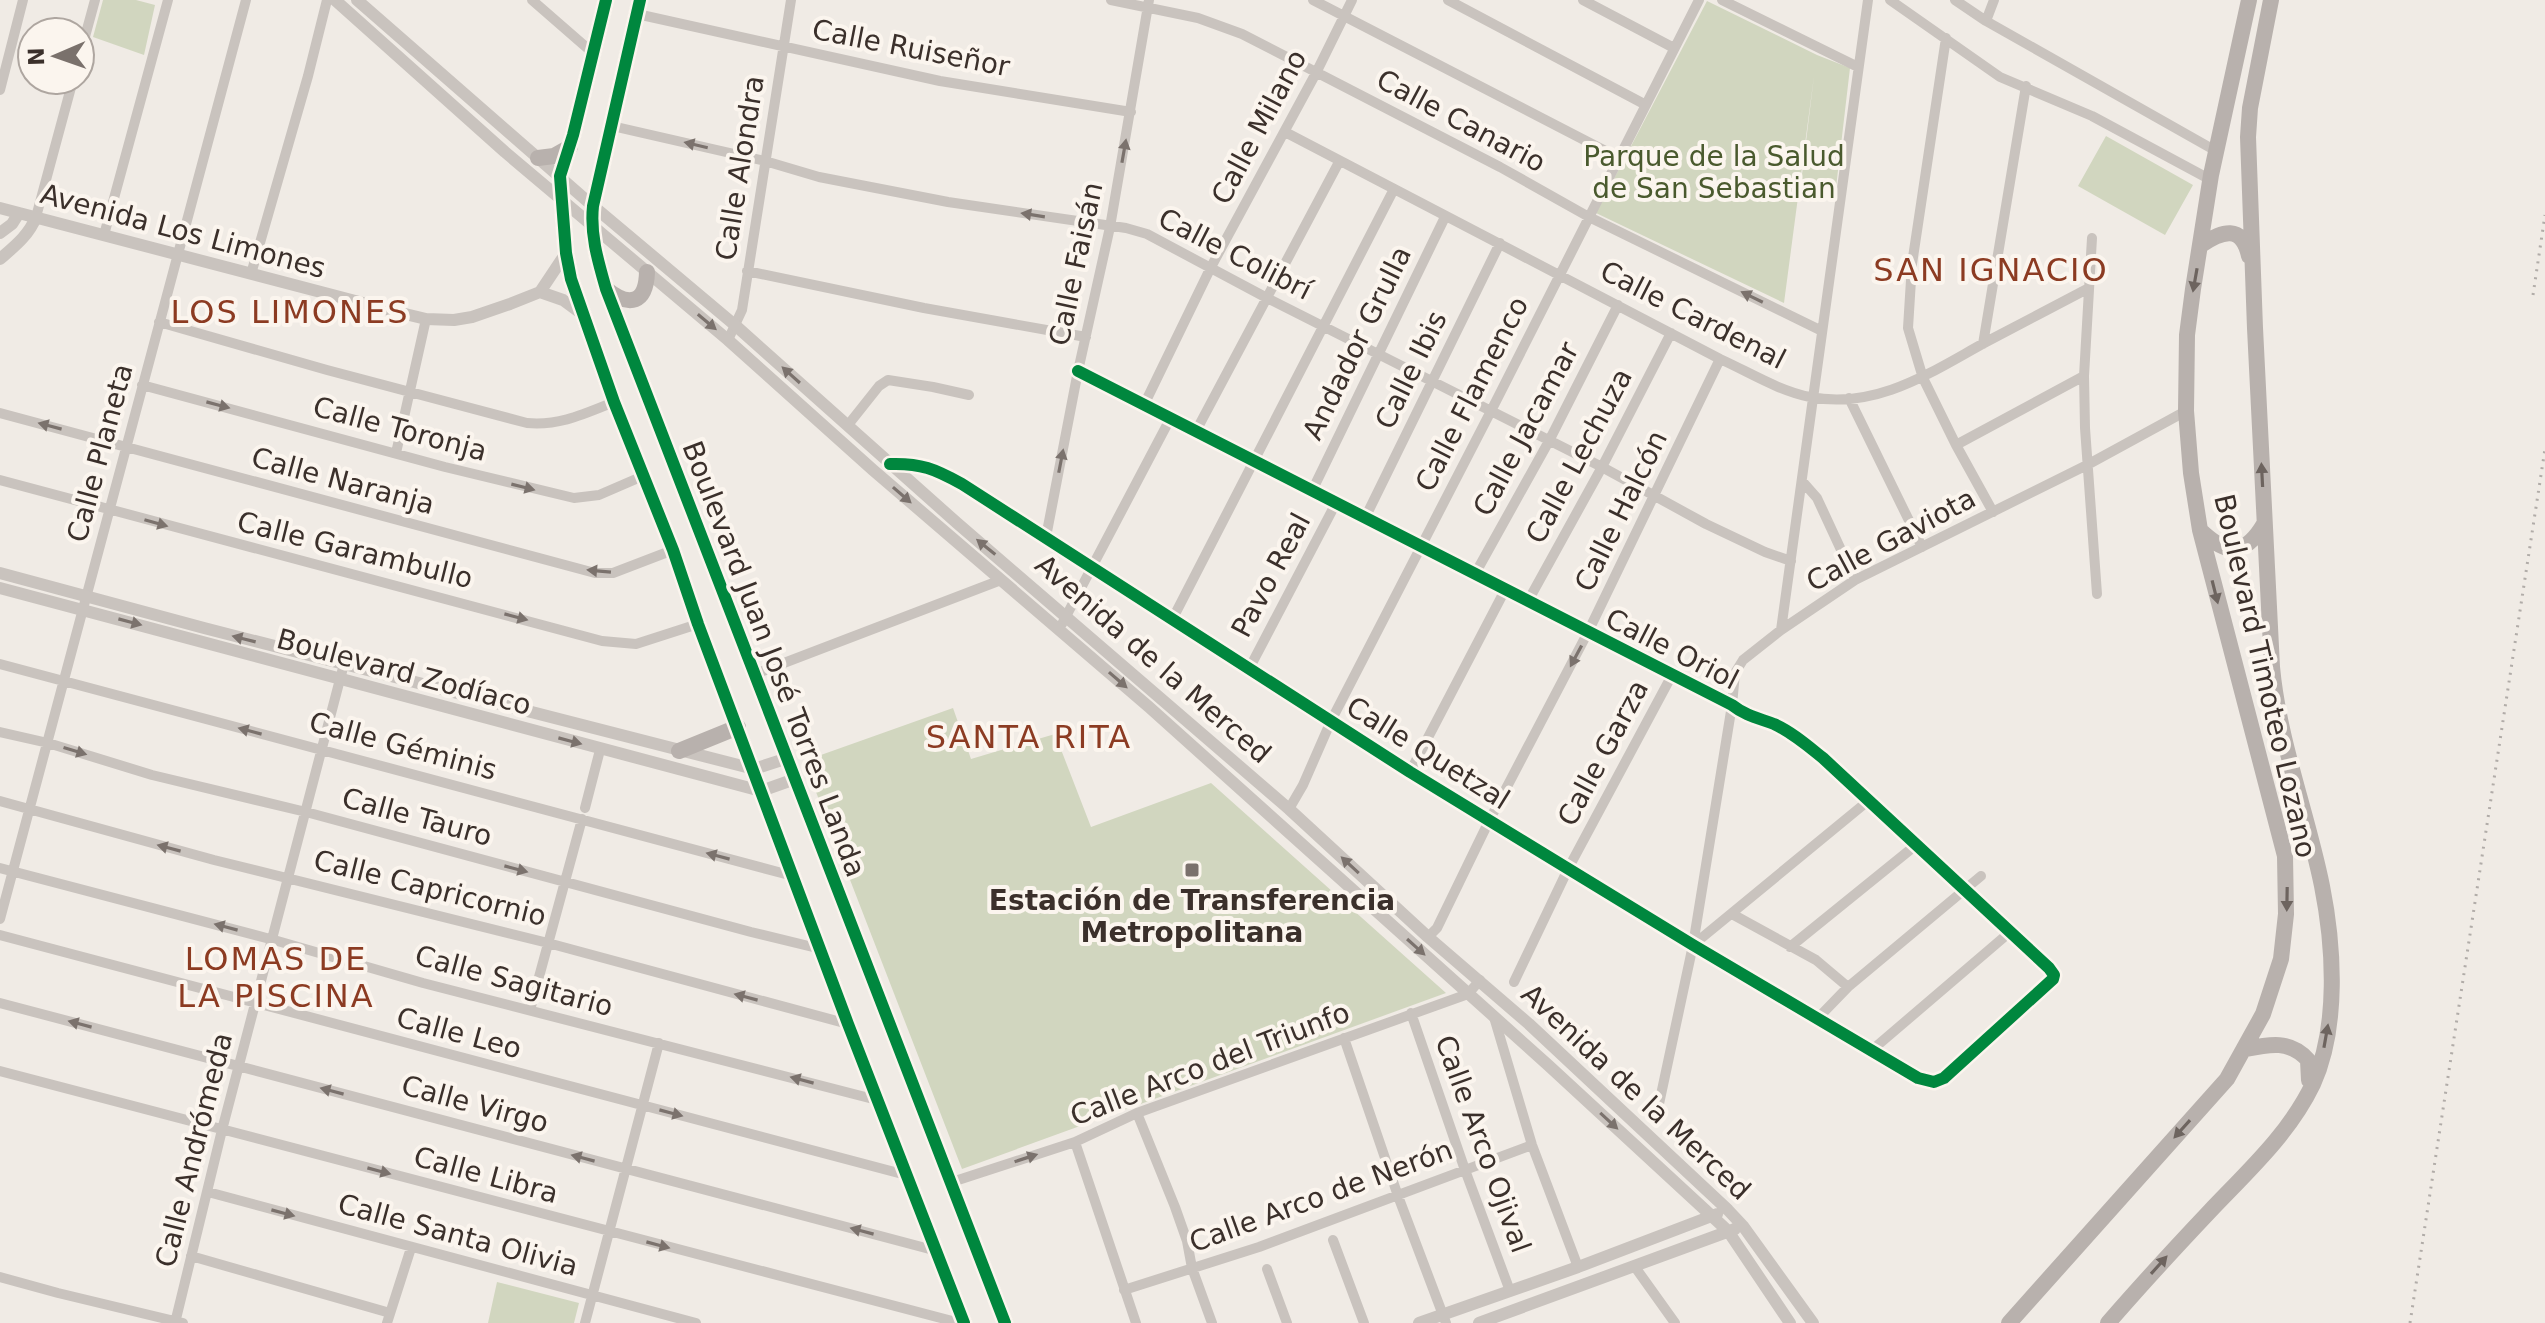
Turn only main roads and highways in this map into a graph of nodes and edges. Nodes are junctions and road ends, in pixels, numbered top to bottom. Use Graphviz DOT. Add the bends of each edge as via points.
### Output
graph roads {
  1 [pos="606,0"];
  2 [pos="2249,0"];
  3 [pos="2271,0"];
  4 [pos="638,7"];
  5 [pos="570,147"];
  6 [pos="538,158"];
  7 [pos="2201,245"];
  8 [pos="647,272"];
  9 [pos="2254,277"];
  10 [pos="606,289"];
  11 [pos="2264,524"];
  12 [pos="2200,530"];
  13 [pos="738,727"];
  14 [pos="679,751"];
  15 [pos="2246,1049"];
  16 [pos="2304,1101"];
  17 [pos="962,1323"];
  18 [pos="1005,1323"];
  19 [pos="2009,1323"];
  20 [pos="2108,1323"];
  1 -- 5 [label="main road, Boulevard Juan José Torres Landa"];
  2 -- 7 [label="main road, Boulevard Timoteo Lozano"];
  3 -- 9 [label="main road, Boulevard Timoteo Lozano" via="2248,137"];
  4 -- 10 [label="main road, Boulevard Juan José Torres Landa" via="593,206 591,224"];
  5 -- 6 [label="main road"];
  5 -- 13 [label="main road, Boulevard Juan José Torres Landa" via="560,176 571,279"];
  7 -- 9 [label="main road" via="2228,232 2239,235"];
  7 -- 12 [label="main road, Boulevard Timoteo Lozano, one-way" via="2187,335 2186,411"];
  8 -- 10 [label="main road" via="638,298 625,300"];
  11 -- 9 [label="main road, Boulevard Timoteo Lozano, one-way"];
  10 -- 18 [label="main road, Boulevard Juan José Torres Landa"];
  11 -- 12 [label="main road" via="2246,547 2234,549 2222,547"];
  16 -- 11 [label="main road, Boulevard Timoteo Lozano, one-way" via="2325,1041 2332,995 2330,942 2322,888 2279,722"];
  12 -- 15 [label="main road, Boulevard Timoteo Lozano, one-way" via="2285,856 2281,959"];
  13 -- 14 [label="main road"];
  13 -- 17 [label="main road, Boulevard Juan José Torres Landa"];
  15 -- 16 [label="main road" via="2277,1044 2301,1053 2308,1060 2310,1078"];
  15 -- 19 [label="main road, Boulevard Timoteo Lozano, one-way" via="2227,1079"];
  20 -- 16 [label="main road, Boulevard Timoteo Lozano, one-way" via="2288,1128"];
}
